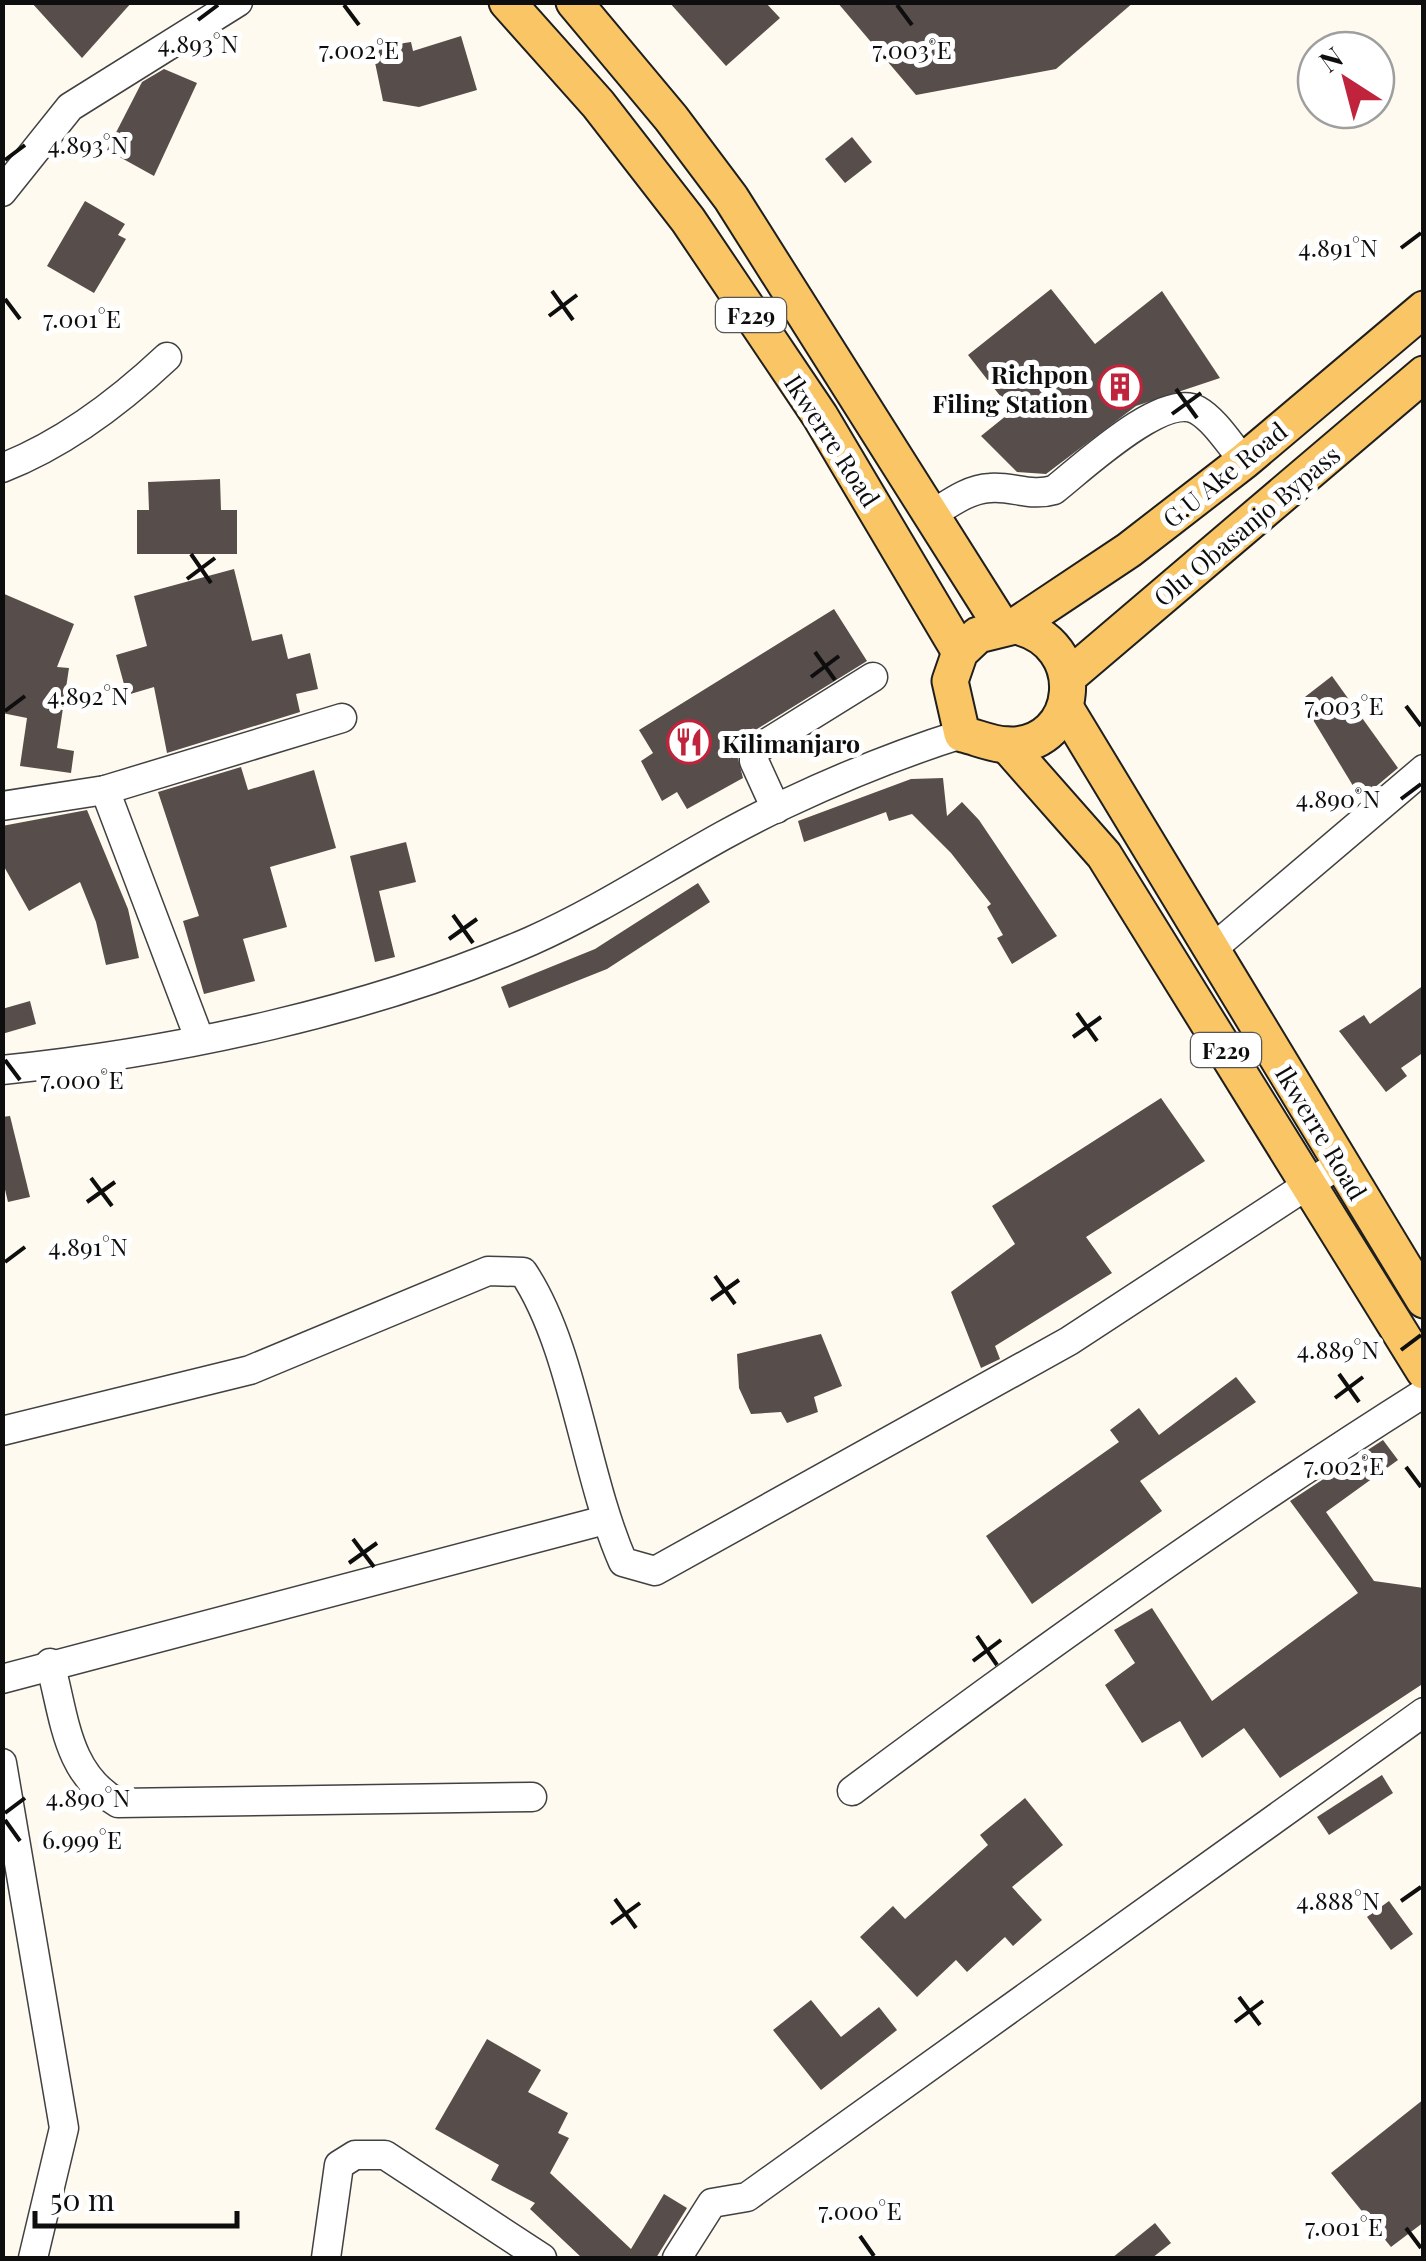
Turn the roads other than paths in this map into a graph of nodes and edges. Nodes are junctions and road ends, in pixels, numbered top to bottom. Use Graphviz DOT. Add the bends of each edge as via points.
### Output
graph roads {
  1 [pos="238,2"];
  2 [pos="506,2"];
  3 [pos="574,2"];
  4 [pos="2,192"];
  5 [pos="1424,309"];
  6 [pos="167,357"];
  7 [pos="1424,374"];
  8 [pos="1244,461"];
  9 [pos="2,468"];
  10 [pos="931,515"];
  11 [pos="1008,627"];
  12 [pos="960,652"];
  13 [pos="873,677"];
  14 [pos="1067,692"];
  15 [pos="342,718"];
  16 [pos="962,734"];
  17 [pos="1006,745"];
  18 [pos="1424,770"];
  19 [pos="105,790"];
  20 [pos="2,806"];
  21 [pos="776,809"];
  22 [pos="1211,950"];
  23 [pos="198,1038"];
  24 [pos="2,1070"];
  25 [pos="1341,1164"];
  26 [pos="1310,1186"];
  27 [pos="1424,1300"];
  28 [pos="1424,1371"];
  29 [pos="1424,1393"];
  30 [pos="2,1431"];
  31 [pos="604,1520"];
  32 [pos="50,1663"];
  33 [pos="2,1680"];
  34 [pos="1424,1712"];
  35 [pos="2,1763"];
  36 [pos="852,1791"];
  37 [pos="532,1796"];
  38 [pos="33,2258"];
  39 [pos="326,2258"];
  40 [pos="542,2258"];
  41 [pos="677,2258"];
  1 -- 4 [label="street" via="70,107"];
  2 -- 12 [label="main road, Ikwerre Road / F229" via="610,118 688,220 830,432"];
  3 -- 10 [label="main road, F229" via="731,198"];
  5 -- 8 [label="main road, G.U Ake Road"];
  6 -- 9 [label="street" via="120,400"];
  7 -- 14 [label="main road, Olu Obasanjo Bypass"];
  8 -- 10 [label="street" via="1200,411 1172,407 1150,416 1054,490 988,488"];
  8 -- 11 [label="main road, G.U Ake Road" via="1081,585"];
  10 -- 11 [label="main road, F229"];
  11 -- 12 [label="main road" via="978,636"];
  11 -- 14 [label="main road, F229" via="1050,642"];
  12 -- 16 [label="main road" via="950,681"];
  13 -- 21 [label="street" via="754,750"];
  14 -- 17 [label="main road" via="1042,735"];
  14 -- 22 [label="main road, Ikwerre Road / F229"];
  15 -- 19 [label="street"];
  16 -- 17 [label="main road"];
  16 -- 21 [label="street"];
  17 -- 26 [label="main road, F229" via="1104,855"];
  18 -- 22 [label="street"];
  19 -- 20 [label="street"];
  19 -- 23 [label="street"];
  21 -- 23 [label="street" via="534,940 451,973 346,1007"];
  22 -- 25 [label="main road, Ikwerre Road / F229"];
  23 -- 24 [label="street"];
  25 -- 26 [label="street"];
  25 -- 27 [label="main road, Ikwerre Road / F229"];
  26 -- 28 [label="main road, F229"];
  26 -- 31 [label="street" via="1069,1341 655,1571 623,1562"];
  29 -- 36 [label="street" via="1066,1632"];
  30 -- 31 [label="street" via="250,1370 488,1271 523,1272 544,1303"];
  31 -- 32 [label="street"];
  32 -- 33 [label="street"];
  32 -- 37 [label="street" via="78,1765 94,1788 118,1803"];
  34 -- 41 [label="street" via="746,2198 712,2202"];
  35 -- 38 [label="street" via="64,2128"];
  39 -- 40 [label="street" via="338,2166 355,2155 385,2154"];
}
